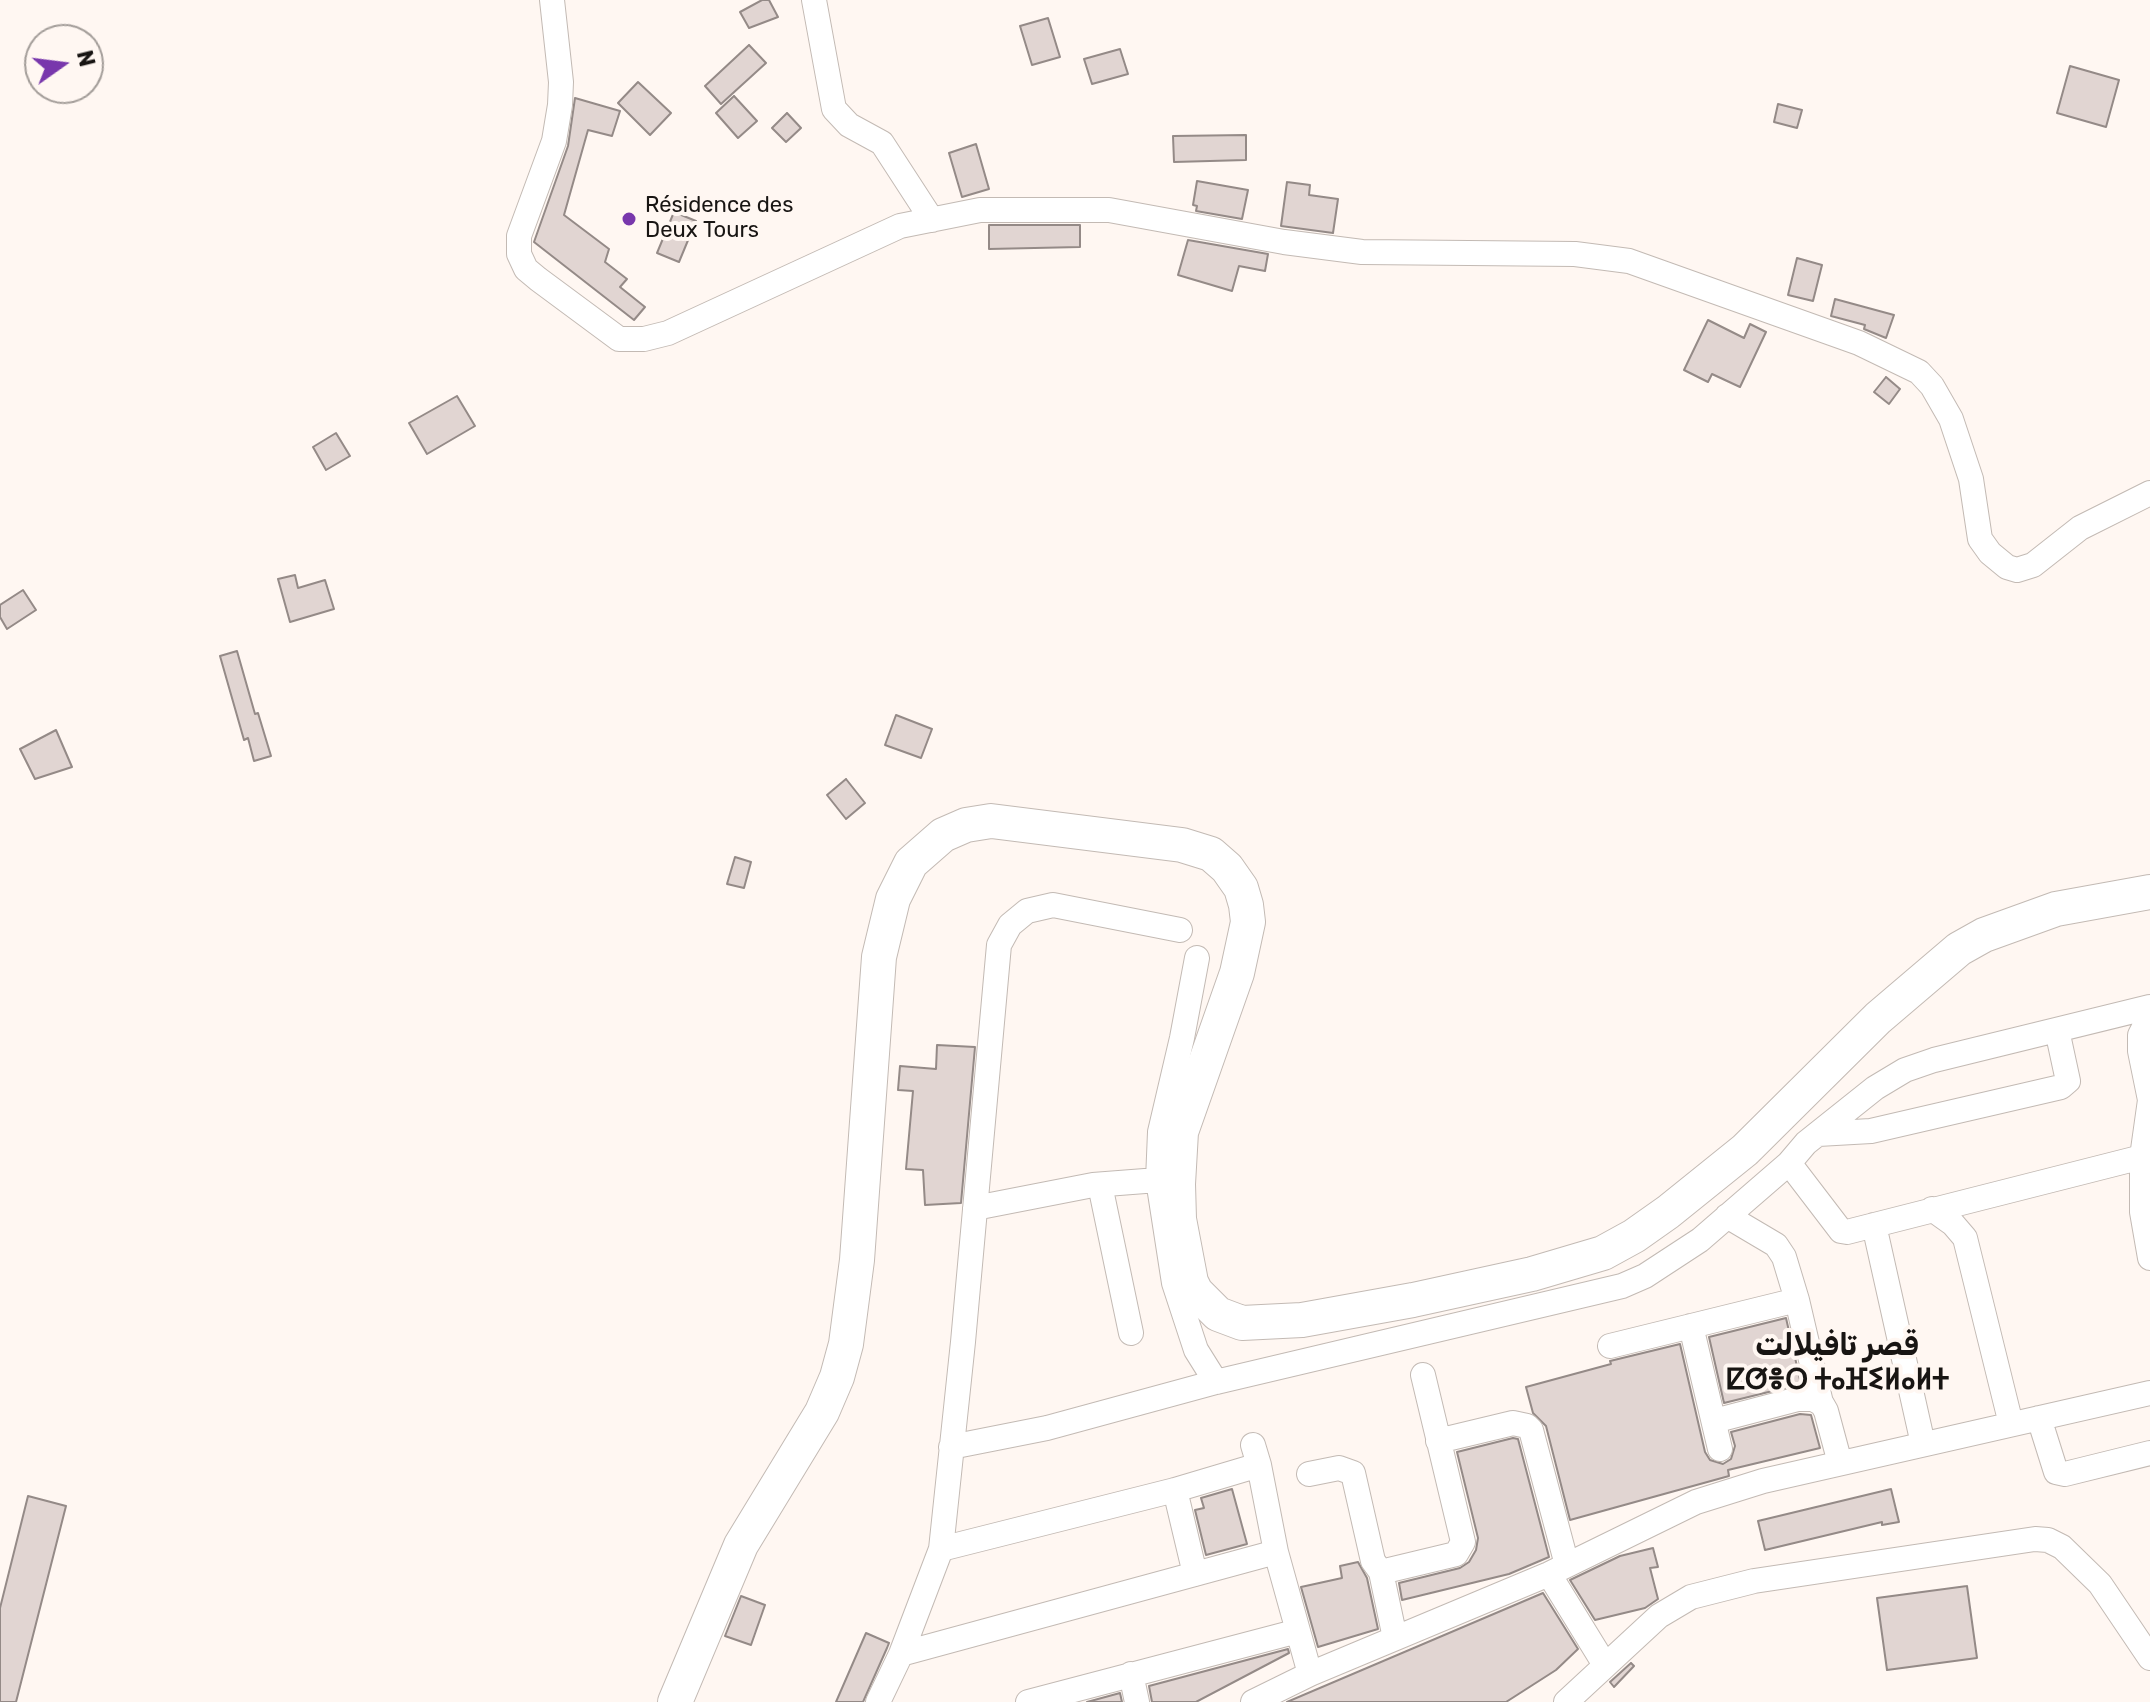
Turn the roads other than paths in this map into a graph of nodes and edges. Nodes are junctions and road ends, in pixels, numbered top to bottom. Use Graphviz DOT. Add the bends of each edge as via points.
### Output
graph roads {
  1 [pos="552,0"];
  2 [pos="814,0"];
  3 [pos="932,220"];
  4 [pos="2150,493"];
  5 [pos="2150,892"];
  6 [pos="1180,930"];
  7 [pos="1197,958"];
  8 [pos="2149,1018"];
  9 [pos="2057,1030"];
  10 [pos="2148,1081"];
  11 [pos="1818,1134"];
  12 [pos="1789,1163"];
  13 [pos="2145,1167"];
  14 [pos="1158,1180"];
  15 [pos="1100,1185"];
  16 [pos="975,1208"];
  17 [pos="1932,1209"];
  18 [pos="1727,1216"];
  19 [pos="1874,1225"];
  20 [pos="2150,1258"];
  21 [pos="1797,1300"];
  22 [pos="1691,1326"];
  23 [pos="1131,1333"];
  24 [pos="1610,1346"];
  25 [pos="1423,1375"];
  26 [pos="1216,1382"];
  27 [pos="2150,1393"];
  28 [pos="1821,1403"];
  29 [pos="2039,1418"];
  30 [pos="1714,1421"];
  31 [pos="2011,1424"];
  32 [pos="1438,1441"];
  33 [pos="1923,1444"];
  34 [pos="951,1447"];
  35 [pos="1720,1449"];
  36 [pos="2150,1453"];
  37 [pos="1840,1463"];
  38 [pos="1309,1474"];
  39 [pos="1175,1490"];
  40 [pos="941,1549"];
  41 [pos="1276,1552"];
  42 [pos="1558,1569"];
  43 [pos="1381,1572"];
  44 [pos="1195,1574"];
  45 [pos="1298,1631"];
  46 [pos="1395,1638"];
  47 [pos="901,1654"];
  48 [pos="2150,1658"];
  49 [pos="1605,1665"];
  50 [pos="1131,1674"];
  51 [pos="1310,1674"];
  52 [pos="675,1702"];
  53 [pos="878,1702"];
  54 [pos="1028,1702"];
  55 [pos="1137,1702"];
  56 [pos="1253,1702"];
  57 [pos="1566,1702"];
  1 -- 3 [label="street" via="560,105 554,141 519,236 519,254 526,269 619,339 668,333 900,226"];
  2 -- 3 [label="street" via="834,109 849,125 882,143"];
  3 -- 4 [label="street" via="980,210 1109,210 1362,252 1575,254 1629,261 1859,343 1919,372 1951,419 1971,479 1980,539 2007,567 2033,565 2080,528"];
  5 -- 52 [label="main road" via="2056,909 1959,949 1878,1018 1745,1150 1668,1212 1603,1253 1413,1300 1293,1321 1242,1323 1218,1314 1191,1282 1178,1184 1181,1132 1237,973 1248,922 1241,888 1211,854 1182,845 991,821 943,835 911,863 893,899 879,957 859,1245 837,1377 822,1412 741,1545"];
  6 -- 16 [label="street" via="1053,905 1027,911 1010,925 999,945"];
  7 -- 14 [label="street" via="1160,1132"];
  8 -- 9 [label="street"];
  8 -- 10 [label="street" via="2140,1035"];
  9 -- 11 [label="street" via="1905,1070"];
  9 -- 11 [label="street" via="2068,1081 2061,1087 1871,1131"];
  10 -- 13 [label="street"];
  11 -- 12 [label="street"];
  12 -- 18 [label="street"];
  12 -- 19 [label="street" via="1841,1231"];
  13 -- 17 [label="street"];
  13 -- 20 [label="street" via="2142,1212"];
  14 -- 15 [label="street"];
  14 -- 26 [label="street" via="1174,1283 1196,1350"];
  15 -- 16 [label="street"];
  15 -- 23 [label="street"];
  16 -- 34 [label="street"];
  17 -- 19 [label="street"];
  17 -- 31 [label="street" via="1965,1238"];
  18 -- 21 [label="street" via="1776,1245"];
  18 -- 26 [label="street" via="1700,1240 1622,1286"];
  19 -- 33 [label="street"];
  21 -- 22 [label="street"];
  21 -- 28 [label="street"];
  22 -- 24 [label="street"];
  22 -- 30 [label="street"];
  25 -- 32 [label="street"];
  26 -- 34 [label="street" via="1047,1428"];
  27 -- 29 [label="street"];
  28 -- 30 [label="street" via="1798,1399"];
  28 -- 37 [label="street"];
  29 -- 31 [label="street"];
  29 -- 36 [label="street" via="2056,1472"];
  30 -- 35 [label="street"];
  31 -- 33 [label="street"];
  32 -- 42 [label="street" via="1513,1423 1531,1430"];
  32 -- 43 [label="street" via="1463,1542 1460,1550"];
  33 -- 37 [label="street"];
  34 -- 40 [label="street"];
  37 -- 42 [label="street" via="1696,1502"];
  38 -- 43 [label="street" via="1339,1468 1353,1473 1373,1561"];
  39 -- 40 [label="street"];
  39 -- 41 [label="street" via="1256,1455"];
  39 -- 44 [label="street"];
  40 -- 47 [label="street"];
  41 -- 44 [label="street"];
  41 -- 45 [label="street"];
  42 -- 46 [label="street"];
  42 -- 49 [label="street"];
  43 -- 46 [label="street"];
  44 -- 47 [label="street"];
  45 -- 50 [label="street"];
  45 -- 51 [label="street"];
  46 -- 51 [label="street"];
  47 -- 53 [label="street"];
  48 -- 49 [label="street" via="2100,1584 2062,1547 2042,1539 1704,1593 1659,1616"];
  49 -- 57 [label="street"];
  50 -- 54 [label="street"];
  50 -- 55 [label="street"];
  51 -- 56 [label="street"];
}
